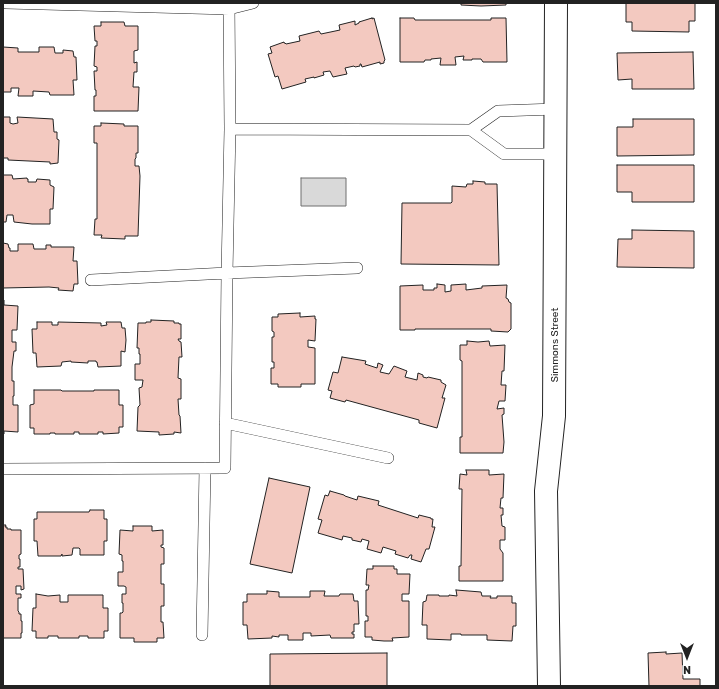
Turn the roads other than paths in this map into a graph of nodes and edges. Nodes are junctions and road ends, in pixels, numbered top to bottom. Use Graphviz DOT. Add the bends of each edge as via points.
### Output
graph roads {
  1 [pos="6,3"];
  2 [pos="253,3"];
  3 [pos="556,3"];
  4 [pos="229,6"];
  5 [pos="556,109"];
  6 [pos="230,129"];
  7 [pos="471,130"];
  8 [pos="556,154"];
  9 [pos="358,268"];
  10 [pos="227,273"];
  11 [pos="91,280"];
  12 [pos="225,423"];
  13 [pos="388,458"];
  14 [pos="205,468"];
  15 [pos="3,469"];
  16 [pos="202,635"];
  17 [pos="549,686"];
  1 -- 4 [label="lane"];
  2 -- 4 [label="lane"];
  3 -- 5 [label="main road, Simmons Street"];
  4 -- 6 [label="lane"];
  5 -- 7 [label="lane" via="498,111"];
  5 -- 8 [label="main road, Simmons Street"];
  6 -- 7 [label="lane"];
  6 -- 10 [label="lane"];
  7 -- 8 [label="lane" via="504,154"];
  8 -- 17 [label="main road, Simmons Street" via="554,416 546,491"];
  9 -- 10 [label="lane"];
  10 -- 11 [label="lane"];
  10 -- 12 [label="lane"];
  12 -- 13 [label="lane"];
  12 -- 14 [label="lane" via="225,468"];
  14 -- 15 [label="lane"];
  14 -- 16 [label="lane"];
}
